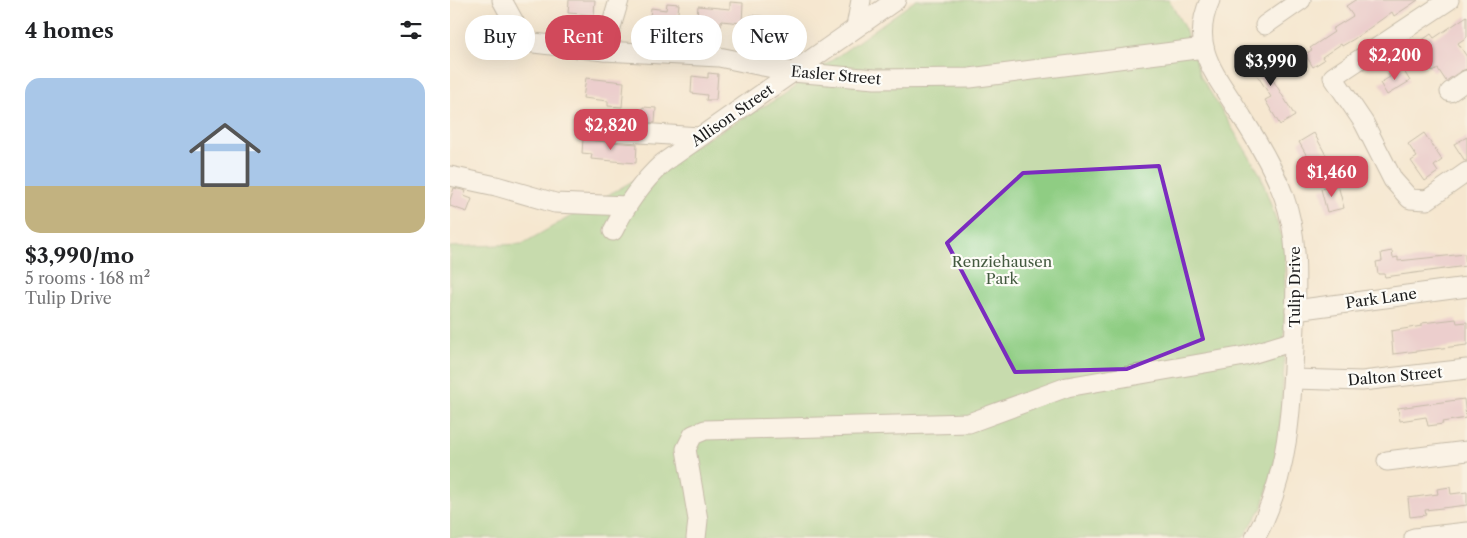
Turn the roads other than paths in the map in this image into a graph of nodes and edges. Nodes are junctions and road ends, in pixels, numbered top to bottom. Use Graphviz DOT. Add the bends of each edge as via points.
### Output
graph roads {
  1 [pos="502,0"];
  2 [pos="619,0"];
  3 [pos="861,0"];
  4 [pos="896,0"];
  5 [pos="1210,0"];
  6 [pos="1301,0"];
  7 [pos="1449,0"];
  8 [pos="614,15"];
  9 [pos="1265,24"];
  10 [pos="856,27"];
  11 [pos="545,44"];
  12 [pos="1204,48"];
  13 [pos="621,51"];
  14 [pos="792,72"];
  15 [pos="1467,80"];
  16 [pos="1450,92"];
  17 [pos="596,130"];
  18 [pos="699,137"];
  19 [pos="1467,172"];
  20 [pos="450,176"];
  21 [pos="627,206"];
  22 [pos="612,231"];
  23 [pos="1467,287"];
  24 [pos="1295,310"];
  25 [pos="1294,341"];
  26 [pos="1467,369"];
  27 [pos="1293,379"];
  28 [pos="1467,451"];
  29 [pos="1387,461"];
  30 [pos="1467,532"];
  31 [pos="696,538"];
  32 [pos="1255,538"];
  33 [pos="1414,538"];
  1 -- 11 [label="street, Easler Street" via="525,42"];
  2 -- 8 [label="street"];
  3 -- 10 [label="street"];
  4 -- 10 [label="street, Allison Street"];
  5 -- 12 [label="street, Tulip Drive" via="1202,23"];
  6 -- 9 [label="street"];
  7 -- 19 [label="street" via="1333,77 1364,123 1393,180 1410,199 1427,200"];
  10 -- 14 [label="street, Allison Street"];
  12 -- 14 [label="street, Easler Street" via="970,78 875,80"];
  12 -- 24 [label="street, Tulip Drive" via="1210,68 1268,161 1284,198 1296,244"];
  13 -- 14 [label="street, Easler Street" via="719,57"];
  14 -- 18 [label="street, Allison Street"];
  15 -- 16 [label="street"];
  17 -- 18 [label="street"];
  18 -- 21 [label="street, Allison Street" via="650,175"];
  20 -- 21 [label="street" via="555,203"];
  21 -- 22 [label="street, Allison Street"];
  23 -- 24 [label="street, Park Lane"];
  24 -- 25 [label="street, Tulip Drive"];
  25 -- 27 [label="street, Tulip Drive"];
  25 -- 31 [label="street" via="1245,356 1067,387 969,423 705,430 693,435 686,449 698,520"];
  26 -- 27 [label="street, Dalton Street" via="1362,381"];
  27 -- 32 [label="street, Tulip Drive" via="1286,448 1270,509"];
  28 -- 29 [label="street"];
  30 -- 33 [label="street"];
}
